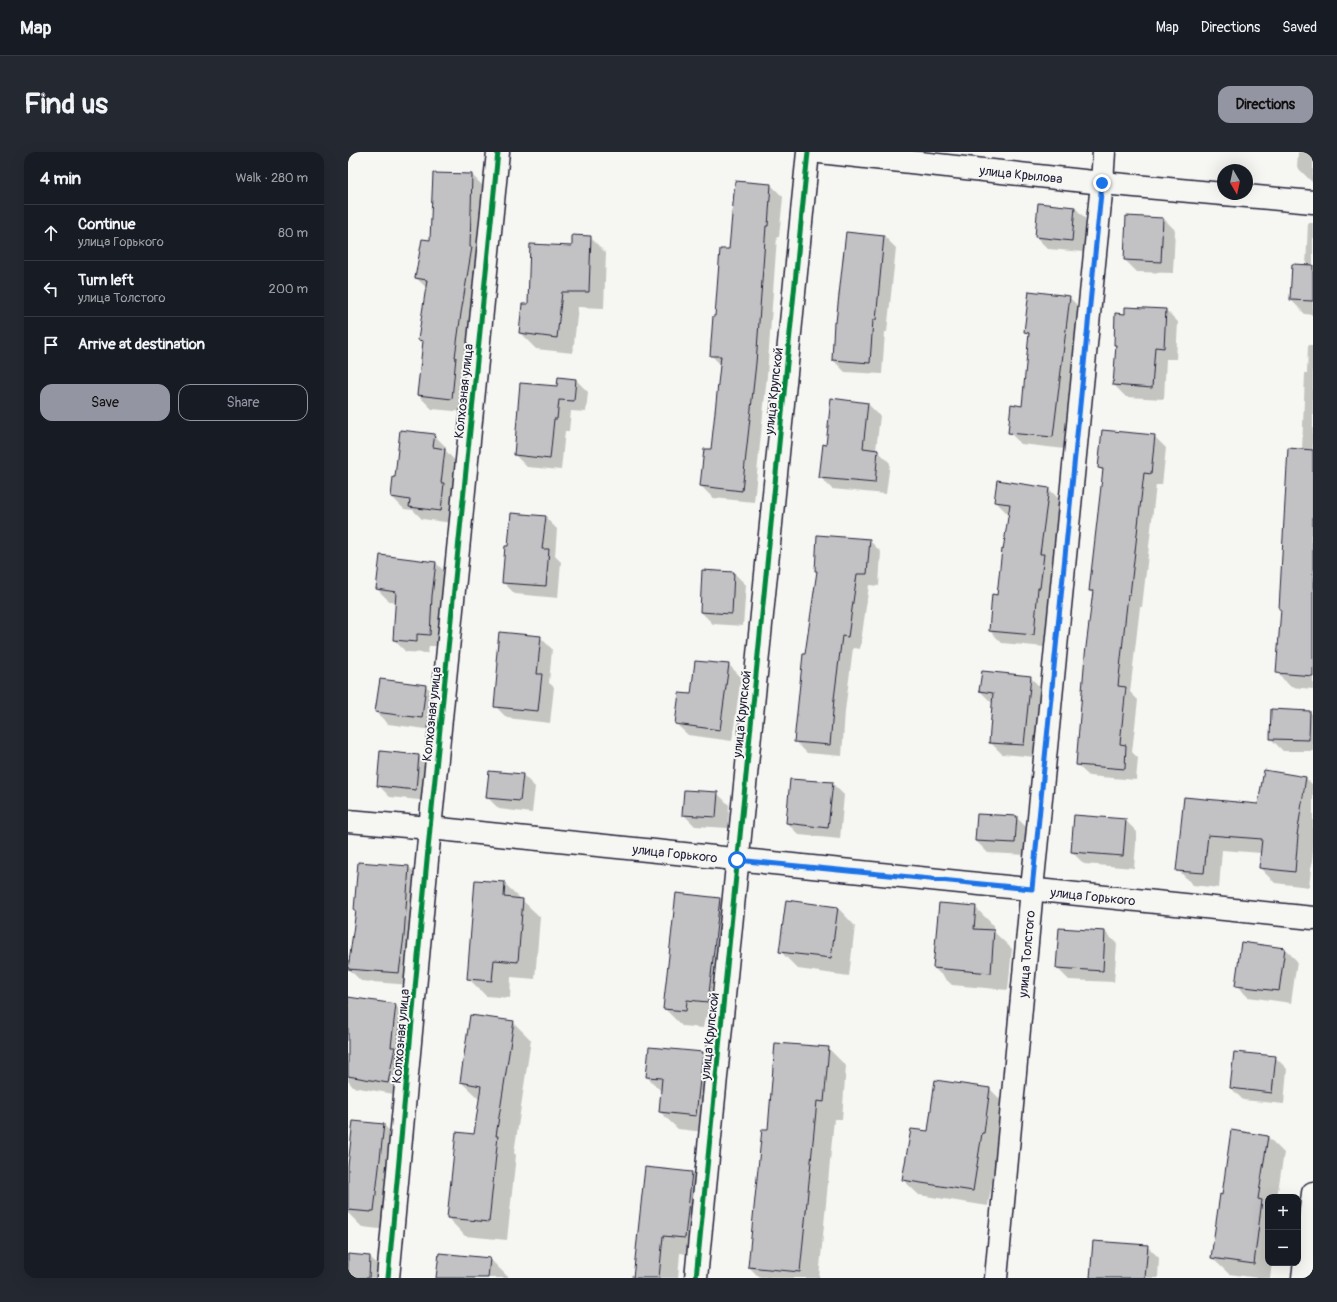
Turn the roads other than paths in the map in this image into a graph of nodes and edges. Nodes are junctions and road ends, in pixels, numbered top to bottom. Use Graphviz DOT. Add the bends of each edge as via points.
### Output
graph roads {
  1 [pos="498,152"];
  2 [pos="808,152"];
  3 [pos="820,152"];
  4 [pos="1104,152"];
  5 [pos="1102,183"];
  6 [pos="1217,193"];
  7 [pos="1253,197"];
  8 [pos="1313,202"];
  9 [pos="348,821"];
  10 [pos="430,828"];
  11 [pos="737,860"];
  12 [pos="1032,889"];
  13 [pos="1313,918"];
  14 [pos="1313,1194"];
  15 [pos="388,1278"];
  16 [pos="696,1278"];
  17 [pos="996,1278"];
  18 [pos="1303,1278"];
  1 -- 10 [label="street, Колхозная улица"];
  2 -- 11 [label="street, улица Крупской"];
  3 -- 5 [label="street, улица Крылова"];
  4 -- 5 [label="street, улица Толстого"];
  5 -- 6 [label="street, улица Крылова"];
  5 -- 12 [label="street, улица Толстого"];
  7 -- 8 [label="street, улица Крылова"];
  9 -- 10 [label="street, улица Горького"];
  10 -- 11 [label="street, улица Горького"];
  10 -- 15 [label="street, Колхозная улица"];
  11 -- 12 [label="street, улица Горького"];
  11 -- 16 [label="street, улица Крупской"];
  12 -- 13 [label="street, улица Горького"];
  12 -- 17 [label="street, улица Толстого"];
  14 -- 18 [label="street"];
}
